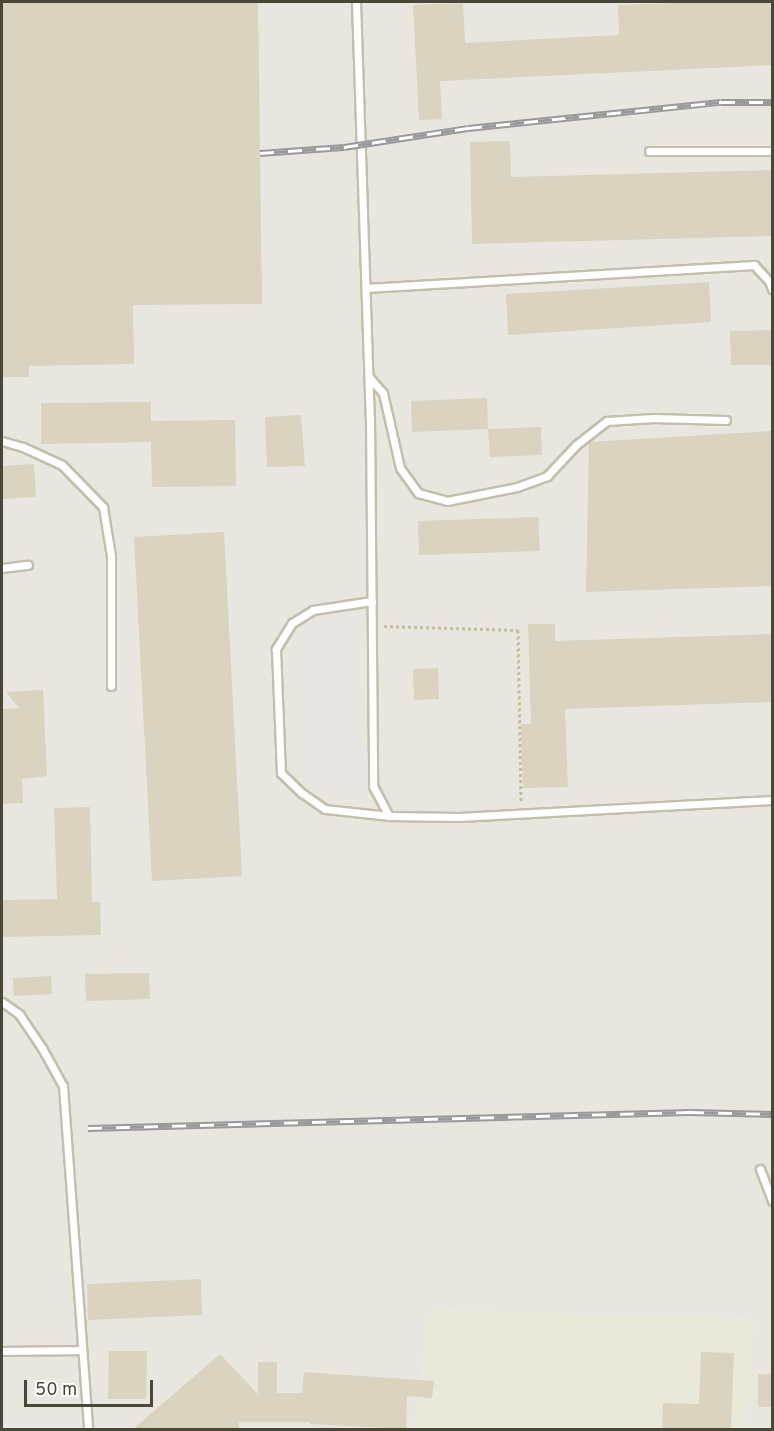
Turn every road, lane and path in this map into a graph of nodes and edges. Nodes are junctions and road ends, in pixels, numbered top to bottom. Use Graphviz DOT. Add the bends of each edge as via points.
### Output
graph roads {
  1 [pos="356,2"];
  2 [pos="649,151"];
  3 [pos="772,151"];
  4 [pos="366,288"];
  5 [pos="772,289"];
  6 [pos="369,377"];
  7 [pos="726,420"];
  8 [pos="2,441"];
  9 [pos="28,565"];
  10 [pos="2,567"];
  11 [pos="372,601"];
  12 [pos="373,625"];
  13 [pos="111,686"];
  14 [pos="772,800"];
  15 [pos="521,812"];
  16 [pos="390,816"];
  17 [pos="2,1002"];
  18 [pos="760,1169"];
  19 [pos="772,1201"];
  20 [pos="82,1350"];
  21 [pos="2,1351"];
  22 [pos="88,1430"];
  1 -- 4 [label="lane"];
  2 -- 3 [label="lane"];
  4 -- 5 [label="lane" via="754,265"];
  4 -- 6 [label="lane"];
  6 -- 7 [label="lane" via="383,393 400,468 418,493 447,501 517,488 547,476 576,445 607,421"];
  6 -- 11 [label="lane"];
  8 -- 13 [label="lane" via="62,465 103,507 111,556"];
  9 -- 10 [label="lane"];
  11 -- 12 [label="lane"];
  11 -- 16 [label="lane" via="314,610 292,623 276,649 281,773 325,808"];
  12 -- 15 [label="path" via="518,630"];
  12 -- 16 [label="lane" via="373,786"];
  14 -- 15 [label="lane"];
  15 -- 16 [label="lane" via="459,817"];
  17 -- 20 [label="lane" via="19,1014 63,1086"];
  18 -- 19 [label="lane"];
  20 -- 21 [label="lane"];
  20 -- 22 [label="lane"];
}
